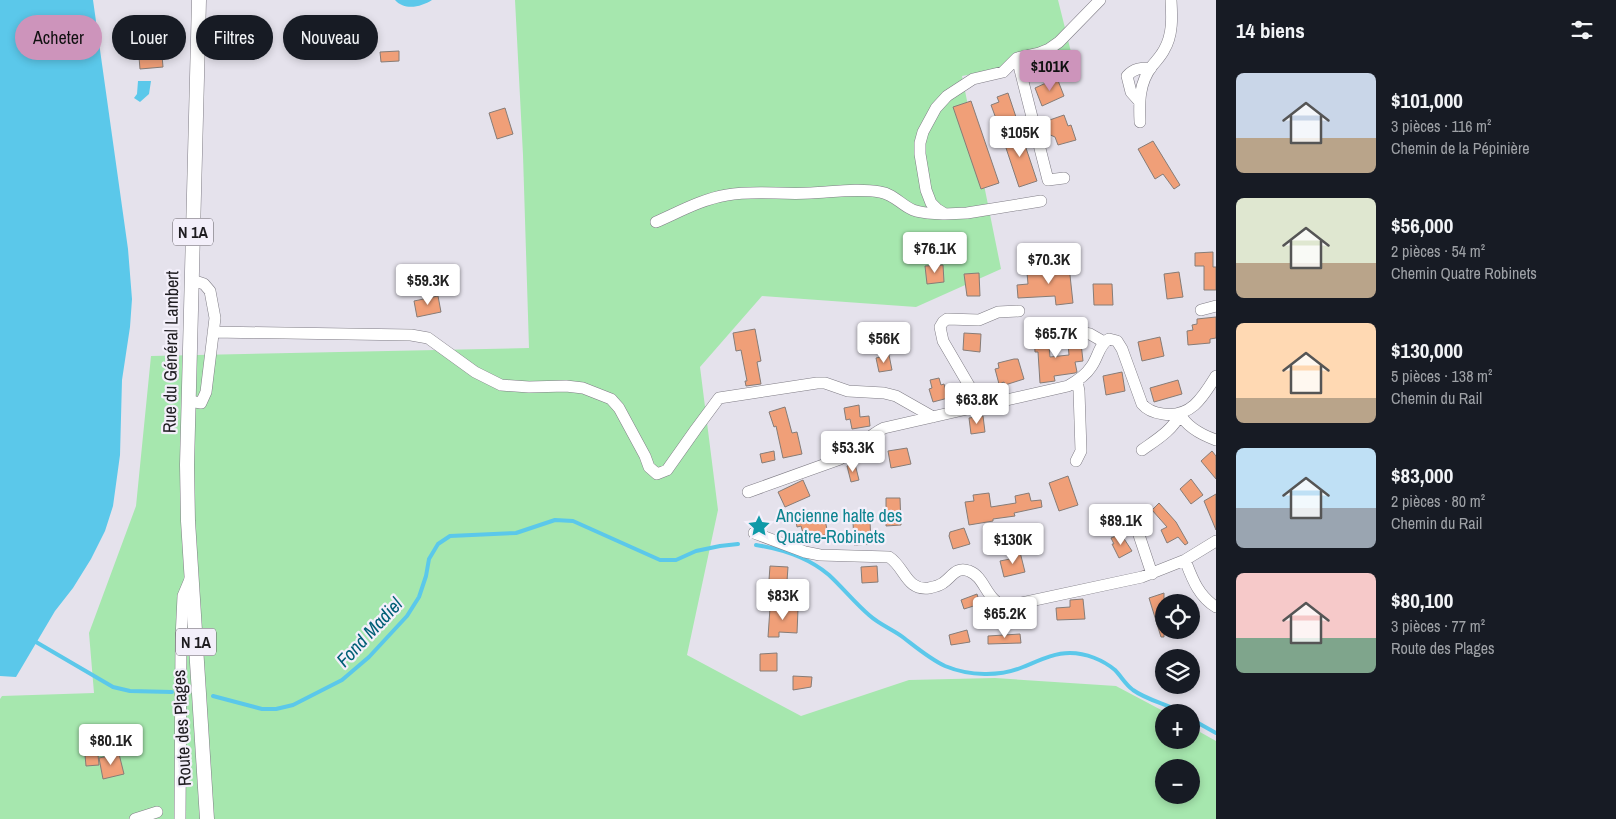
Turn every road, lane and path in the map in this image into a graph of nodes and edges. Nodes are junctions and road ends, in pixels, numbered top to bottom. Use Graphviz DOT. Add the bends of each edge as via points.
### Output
graph roads {
  1 [pos="199,0"];
  2 [pos="1100,0"];
  3 [pos="1171,0"];
  4 [pos="1017,58"];
  5 [pos="1151,68"];
  6 [pos="1139,101"];
  7 [pos="1140,122"];
  8 [pos="1064,178"];
  9 [pos="1041,201"];
  10 [pos="945,214"];
  11 [pos="656,222"];
  12 [pos="192,280"];
  13 [pos="1216,306"];
  14 [pos="1201,310"];
  15 [pos="1019,311"];
  16 [pos="1063,328"];
  17 [pos="213,332"];
  18 [pos="1104,342"];
  19 [pos="1216,376"];
  20 [pos="1077,381"];
  21 [pos="189,401"];
  22 [pos="981,406"];
  23 [pos="1180,414"];
  24 [pos="933,417"];
  25 [pos="1216,440"];
  26 [pos="1142,450"];
  27 [pos="1076,462"];
  28 [pos="188,465"];
  29 [pos="748,492"];
  30 [pos="754,533"];
  31 [pos="1139,535"];
  32 [pos="1216,541"];
  33 [pos="1185,560"];
  34 [pos="1152,574"];
  35 [pos="192,575"];
  36 [pos="1216,606"];
  37 [pos="157,812"];
  38 [pos="135,819"];
  39 [pos="180,819"];
  40 [pos="207,819"];
  1 -- 12 [label="main road, Rue du Général Lambert / N 1A"];
  2 -- 4 [label="street" via="1049,49"];
  3 -- 5 [label="street" via="1169,38"];
  4 -- 8 [label="street" via="1048,180"];
  4 -- 10 [label="street" via="1003,72 973,79 947,96 923,132 920,154 926,190 931,203"];
  5 -- 6 [label="street"];
  5 -- 6 [label="street" via="1139,68 1127,76 1131,92"];
  6 -- 7 [label="street"];
  9 -- 10 [label="street"];
  10 -- 11 [label="street" via="912,210 892,196 872,190 760,193 710,199"];
  12 -- 17 [label="street" via="204,284 210,291 215,318"];
  12 -- 21 [label="main road, Rue du Général Lambert / N 1A"];
  13 -- 14 [label="street"];
  15 -- 22 [label="street" via="998,312 979,320 947,320 940,327 943,341"];
  16 -- 18 [label="street" via="1090,334"];
  17 -- 21 [label="street" via="206,392 201,403"];
  17 -- 24 [label="street" via="411,335 428,338 475,372 502,385 583,388 611,399 657,474 666,470 720,398 817,382 896,396"];
  18 -- 20 [label="street" via="1091,367"];
  18 -- 23 [label="street" via="1112,339 1119,343 1145,408 1159,413"];
  19 -- 23 [label="street" via="1197,402"];
  20 -- 22 [label="street" via="1060,389"];
  20 -- 27 [label="street" via="1081,452"];
  21 -- 28 [label="main road, Rue du Général Lambert / N 1A"];
  22 -- 24 [label="street"];
  23 -- 25 [label="street" via="1188,424"];
  23 -- 26 [label="street" via="1171,428"];
  24 -- 29 [label="street" via="884,428 840,459"];
  28 -- 35 [label="main road, Route des Plages / N 1A"];
  30 -- 34 [label="street" via="820,555 889,557 900,567 908,582 926,589 941,585 954,572 966,570 976,575 996,603 1006,606"];
  31 -- 34 [label="street"];
  32 -- 33 [label="street"];
  33 -- 34 [label="street"];
  33 -- 36 [label="street" via="1199,592"];
  35 -- 39 [label="street, Route des Plages / N 1a" via="183,596 181,630"];
  35 -- 40 [label="main road, Route des Plages / N 1A"];
  37 -- 38 [label="street"];
}
